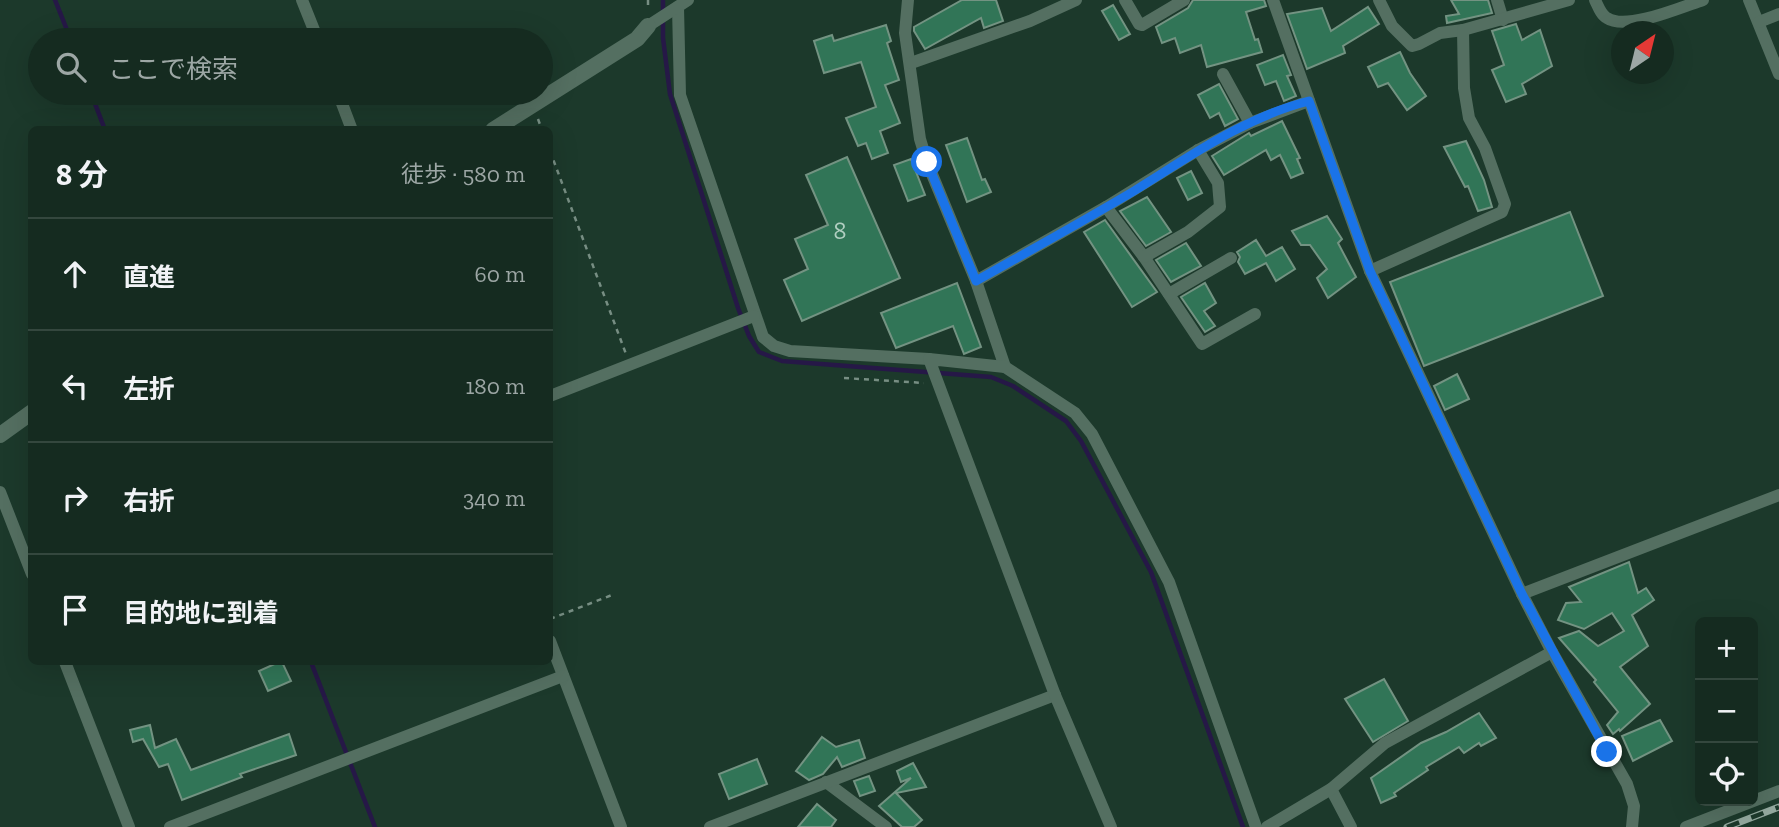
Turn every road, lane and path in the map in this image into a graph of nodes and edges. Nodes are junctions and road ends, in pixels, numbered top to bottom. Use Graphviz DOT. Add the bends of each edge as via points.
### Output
graph roads {
  1 [pos="302,0"];
  2 [pos="908,0"];
  3 [pos="1076,0"];
  4 [pos="1125,0"];
  5 [pos="1184,0"];
  6 [pos="1273,0"];
  7 [pos="1379,0"];
  8 [pos="1497,0"];
  9 [pos="1569,0"];
  10 [pos="1595,0"];
  11 [pos="1703,0"];
  12 [pos="1749,0"];
  13 [pos="680,6"];
  14 [pos="1779,14"];
  15 [pos="1503,20"];
  16 [pos="1759,22"];
  17 [pos="652,24"];
  18 [pos="313,28"];
  19 [pos="1463,30"];
  20 [pos="911,63"];
  21 [pos="1223,74"];
  22 [pos="1779,74"];
  23 [pos="553,92"];
  24 [pos="1309,101"];
  25 [pos="343,105"];
  26 [pos="532,105"];
  27 [pos="1250,123"];
  28 [pos="350,126"];
  29 [pos="499,126"];
  30 [pos="1198,150"];
  31 [pos="553,158"];
  32 [pos="1106,207"];
  33 [pos="1144,257"];
  34 [pos="1231,258"];
  35 [pos="1370,271"];
  36 [pos="976,281"];
  37 [pos="1169,294"];
  38 [pos="1255,314"];
  39 [pos="752,317"];
  40 [pos="930,362"];
  41 [pos="630,365"];
  42 [pos="1005,367"];
  43 [pos="844,378"];
  44 [pos="938,382"];
  45 [pos="553,395"];
  46 [pos="28,415"];
  47 [pos="0,435"];
  48 [pos="0,492"];
  49 [pos="1779,495"];
  50 [pos="28,564"];
  51 [pos="1522,594"];
  52 [pos="612,595"];
  53 [pos="553,618"];
  54 [pos="553,649"];
  55 [pos="1552,652"];
  56 [pos="66,665"];
  57 [pos="563,676"];
  58 [pos="1055,695"];
  59 [pos="826,782"];
  60 [pos="1331,789"];
  61 [pos="1779,791"];
  62 [pos="129,827"];
  63 [pos="170,827"];
  64 [pos="621,827"];
  65 [pos="710,827"];
  66 [pos="886,827"];
  67 [pos="1111,827"];
  68 [pos="1256,827"];
  69 [pos="1267,827"];
  70 [pos="1351,827"];
  71 [pos="1632,827"];
  72 [pos="1686,827"];
  1 -- 18 [label="street"];
  2 -- 20 [label="street" via="905,33"];
  3 -- 20 [label="street"];
  4 -- 5 [label="street" via="1142,24"];
  6 -- 24 [label="street"];
  7 -- 19 [label="street" via="1392,26 1412,46 1440,33"];
  8 -- 15 [label="street"];
  9 -- 15 [label="street"];
  10 -- 11 [label="street" via="1606,18 1617,22 1645,19"];
  12 -- 16 [label="street"];
  13 -- 17 [label="street"];
  13 -- 39 [label="street" via="680,95"];
  14 -- 16 [label="street"];
  15 -- 19 [label="street"];
  16 -- 22 [label="street"];
  17 -- 23 [label="street"];
  19 -- 35 [label="street" via="1469,118 1493,170 1504,204 1502,212"];
  20 -- 36 [label="street" via="920,139"];
  21 -- 27 [label="street"];
  24 -- 27 [label="street"];
  24 -- 35 [label="street"];
  25 -- 28 [label="street"];
  26 -- 29 [label="street"];
  27 -- 30 [label="street"];
  30 -- 32 [label="street"];
  30 -- 33 [label="street" via="1219,183 1220,207"];
  31 -- 41 [label="path"];
  32 -- 33 [label="street"];
  32 -- 36 [label="street"];
  33 -- 37 [label="street"];
  34 -- 37 [label="street"];
  35 -- 51 [label="street"];
  36 -- 42 [label="street"];
  37 -- 38 [label="street" via="1202,344"];
  39 -- 40 [label="street" via="763,337 790,351"];
  39 -- 41 [label="street"];
  40 -- 42 [label="street"];
  40 -- 44 [label="street"];
  41 -- 45 [label="street"];
  42 -- 68 [label="street" via="1074,412 1092,435 1169,582"];
  43 -- 44 [label="path"];
  44 -- 58 [label="street"];
  46 -- 47 [label="street"];
  48 -- 50 [label="street"];
  49 -- 51 [label="street"];
  51 -- 55 [label="street"];
  52 -- 53 [label="path"];
  54 -- 57 [label="street"];
  55 -- 60 [label="street" via="1385,743"];
  55 -- 71 [label="street" via="1627,784 1634,806"];
  56 -- 62 [label="street"];
  57 -- 63 [label="street"];
  57 -- 64 [label="street"];
  58 -- 59 [label="street"];
  58 -- 67 [label="street"];
  59 -- 65 [label="street"];
  59 -- 66 [label="street"];
  60 -- 69 [label="street"];
  60 -- 70 [label="street"];
  61 -- 72 [label="street"];
}
